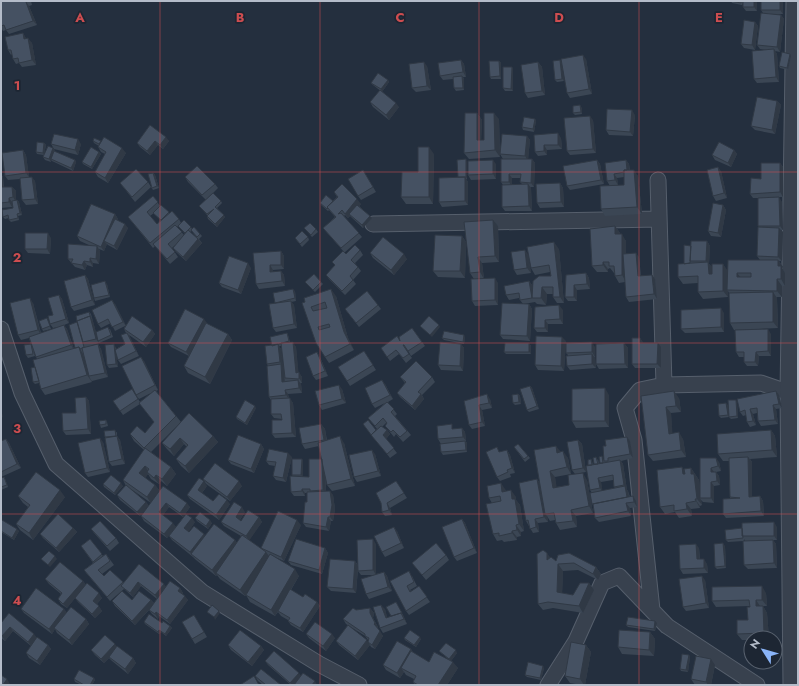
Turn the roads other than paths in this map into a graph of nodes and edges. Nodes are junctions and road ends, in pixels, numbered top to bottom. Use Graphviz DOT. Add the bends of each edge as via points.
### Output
graph roads {
  1 [pos="796,1"];
  2 [pos="658,180"];
  3 [pos="659,220"];
  4 [pos="373,224"];
  5 [pos="1,329"];
  6 [pos="793,383"];
  7 [pos="664,385"];
  8 [pos="652,610"];
  9 [pos="359,685"];
  10 [pos="548,685"];
  11 [pos="757,685"];
  12 [pos="793,685"];
  1 -- 6 [label="street"];
  2 -- 3 [label="street"];
  3 -- 4 [label="street"];
  3 -- 7 [label="street"];
  5 -- 9 [label="street" via="22,393 56,464 202,592 319,664"];
  6 -- 7 [label="street"];
  6 -- 12 [label="street"];
  7 -- 8 [label="street" via="640,390 625,408 634,440"];
  8 -- 10 [label="street" via="620,576 602,583 576,641"];
  8 -- 11 [label="street" via="667,626"];
}
